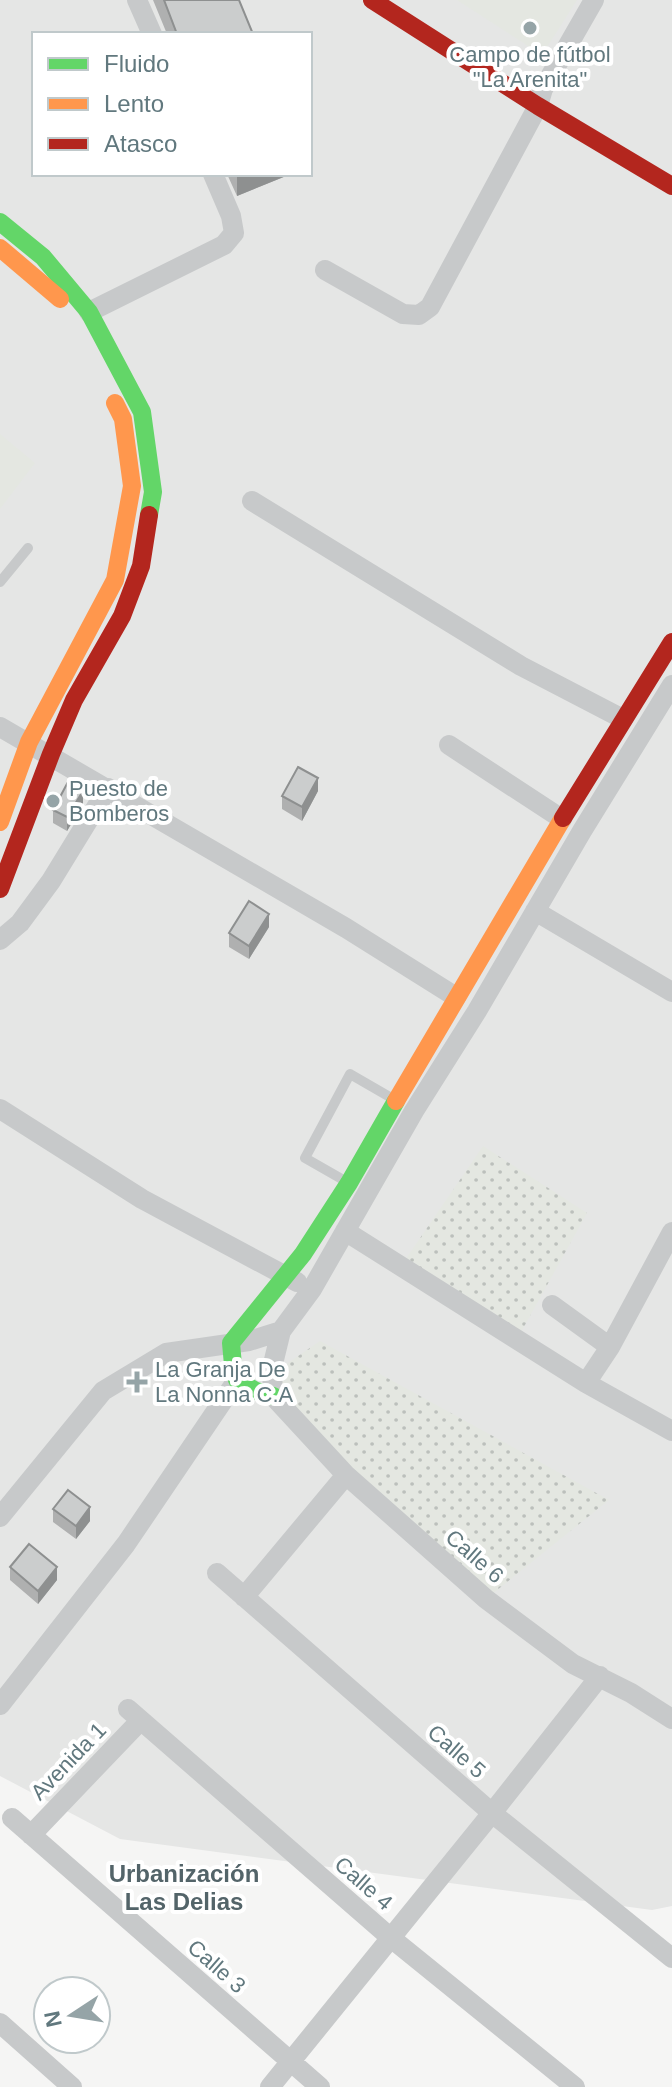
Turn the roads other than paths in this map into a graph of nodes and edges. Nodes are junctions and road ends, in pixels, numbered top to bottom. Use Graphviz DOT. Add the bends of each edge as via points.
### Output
graph roads {
  1 [pos="137,0"];
  2 [pos="372,0"];
  3 [pos="404,0"];
  4 [pos="594,0"];
  5 [pos="151,32"];
  6 [pos="540,97"];
  7 [pos="672,172"];
  8 [pos="214,176"];
  9 [pos="672,186"];
  10 [pos="0,222"];
  11 [pos="0,248"];
  12 [pos="325,270"];
  13 [pos="80,314"];
  14 [pos="110,393"];
  15 [pos="252,501"];
  16 [pos="28,548"];
  17 [pos="0,582"];
  18 [pos="672,642"];
  19 [pos="672,685"];
  20 [pos="623,719"];
  21 [pos="0,727"];
  22 [pos="29,742"];
  23 [pos="449,745"];
  24 [pos="51,754"];
  25 [pos="108,788"];
  26 [pos="562,819"];
  27 [pos="0,822"];
  28 [pos="0,889"];
  29 [pos="535,911"];
  30 [pos="0,940"];
  31 [pos="672,992"];
  32 [pos="456,997"];
  33 [pos="397,1101"];
  34 [pos="4,1112"];
  35 [pos="349,1183"];
  36 [pos="345,1231"];
  37 [pos="672,1232"];
  38 [pos="286,1276"];
  39 [pos="312,1289"];
  40 [pos="552,1305"];
  41 [pos="281,1331"];
  42 [pos="231,1343"];
  43 [pos="610,1347"];
  44 [pos="237,1380"];
  45 [pos="586,1383"];
  46 [pos="273,1396"];
  47 [pos="672,1431"];
  48 [pos="346,1475"];
  49 [pos="0,1517"];
  50 [pos="217,1573"];
  51 [pos="244,1597"];
  52 [pos="600,1676"];
  53 [pos="0,1705"];
  54 [pos="134,1715"];
  55 [pos="672,1719"];
  56 [pos="492,1813"];
  57 [pos="12,1818"];
  58 [pos="31,1835"];
  59 [pos="391,1938"];
  60 [pos="672,1958"];
  61 [pos="0,2023"];
  62 [pos="290,2062"];
  63 [pos="72,2087"];
  64 [pos="270,2087"];
  65 [pos="320,2087"];
  66 [pos="575,2087"];
  1 -- 5 [label="street"];
  2 -- 6 [label="street"];
  3 -- 6 [label="street"];
  4 -- 6 [label="street"];
  6 -- 7 [label="street"];
  6 -- 9 [label="street"];
  6 -- 12 [label="street" via="430,307 419,315 403,314"];
  8 -- 13 [label="street" via="233,224 234,233 224,245"];
  10 -- 13 [label="street" via="43,257"];
  11 -- 13 [label="street"];
  13 -- 24 [label="street" via="142,412 153,492 141,566 122,616 74,700"];
  14 -- 22 [label="street" via="123,419 132,486 115,580"];
  15 -- 20 [label="street" via="521,666"];
  16 -- 17 [label="lane"];
  18 -- 20 [label="street"];
  19 -- 29 [label="street"];
  20 -- 26 [label="street"];
  21 -- 22 [label="street"];
  22 -- 24 [label="street"];
  22 -- 27 [label="street"];
  23 -- 26 [label="street"];
  24 -- 25 [label="street"];
  24 -- 28 [label="street"];
  25 -- 30 [label="street" via="35,902"];
  25 -- 32 [label="street"];
  26 -- 32 [label="street"];
  29 -- 31 [label="street"];
  29 -- 36 [label="street"];
  32 -- 33 [label="street"];
  33 -- 35 [label="street"];
  33 -- 35 [label="lane" via="350,1074 305,1158"];
  34 -- 38 [label="street" via="142,1199"];
  35 -- 38 [label="street"];
  36 -- 39 [label="street"];
  36 -- 45 [label="street"];
  37 -- 43 [label="street"];
  38 -- 39 [label="street"];
  38 -- 42 [label="street"];
  39 -- 41 [label="street"];
  40 -- 43 [label="street"];
  41 -- 42 [label="street"];
  41 -- 46 [label="street" via="272,1368"];
  42 -- 44 [label="street"];
  42 -- 49 [label="street" via="166,1353 103,1391"];
  43 -- 45 [label="street"];
  44 -- 46 [label="street"];
  44 -- 53 [label="street" via="126,1544"];
  45 -- 47 [label="street"];
  46 -- 48 [label="street, Calle 6"];
  48 -- 51 [label="street"];
  48 -- 52 [label="street, Calle 6" via="486,1599 573,1664"];
  50 -- 51 [label="street, Calle 5"];
  51 -- 56 [label="street, Calle 5"];
  52 -- 55 [label="street, Calle 6"];
  52 -- 56 [label="street"];
  54 -- 58 [label="street, Avenida 1"];
  54 -- 59 [label="street, Calle 4"];
  56 -- 59 [label="street"];
  56 -- 60 [label="street, Calle 5"];
  57 -- 58 [label="street, Calle 3"];
  58 -- 62 [label="street, Calle 3"];
  59 -- 62 [label="street"];
  59 -- 66 [label="street, Calle 4"];
  61 -- 63 [label="street"];
  62 -- 64 [label="street"];
  62 -- 65 [label="street, Calle 3"];
}
